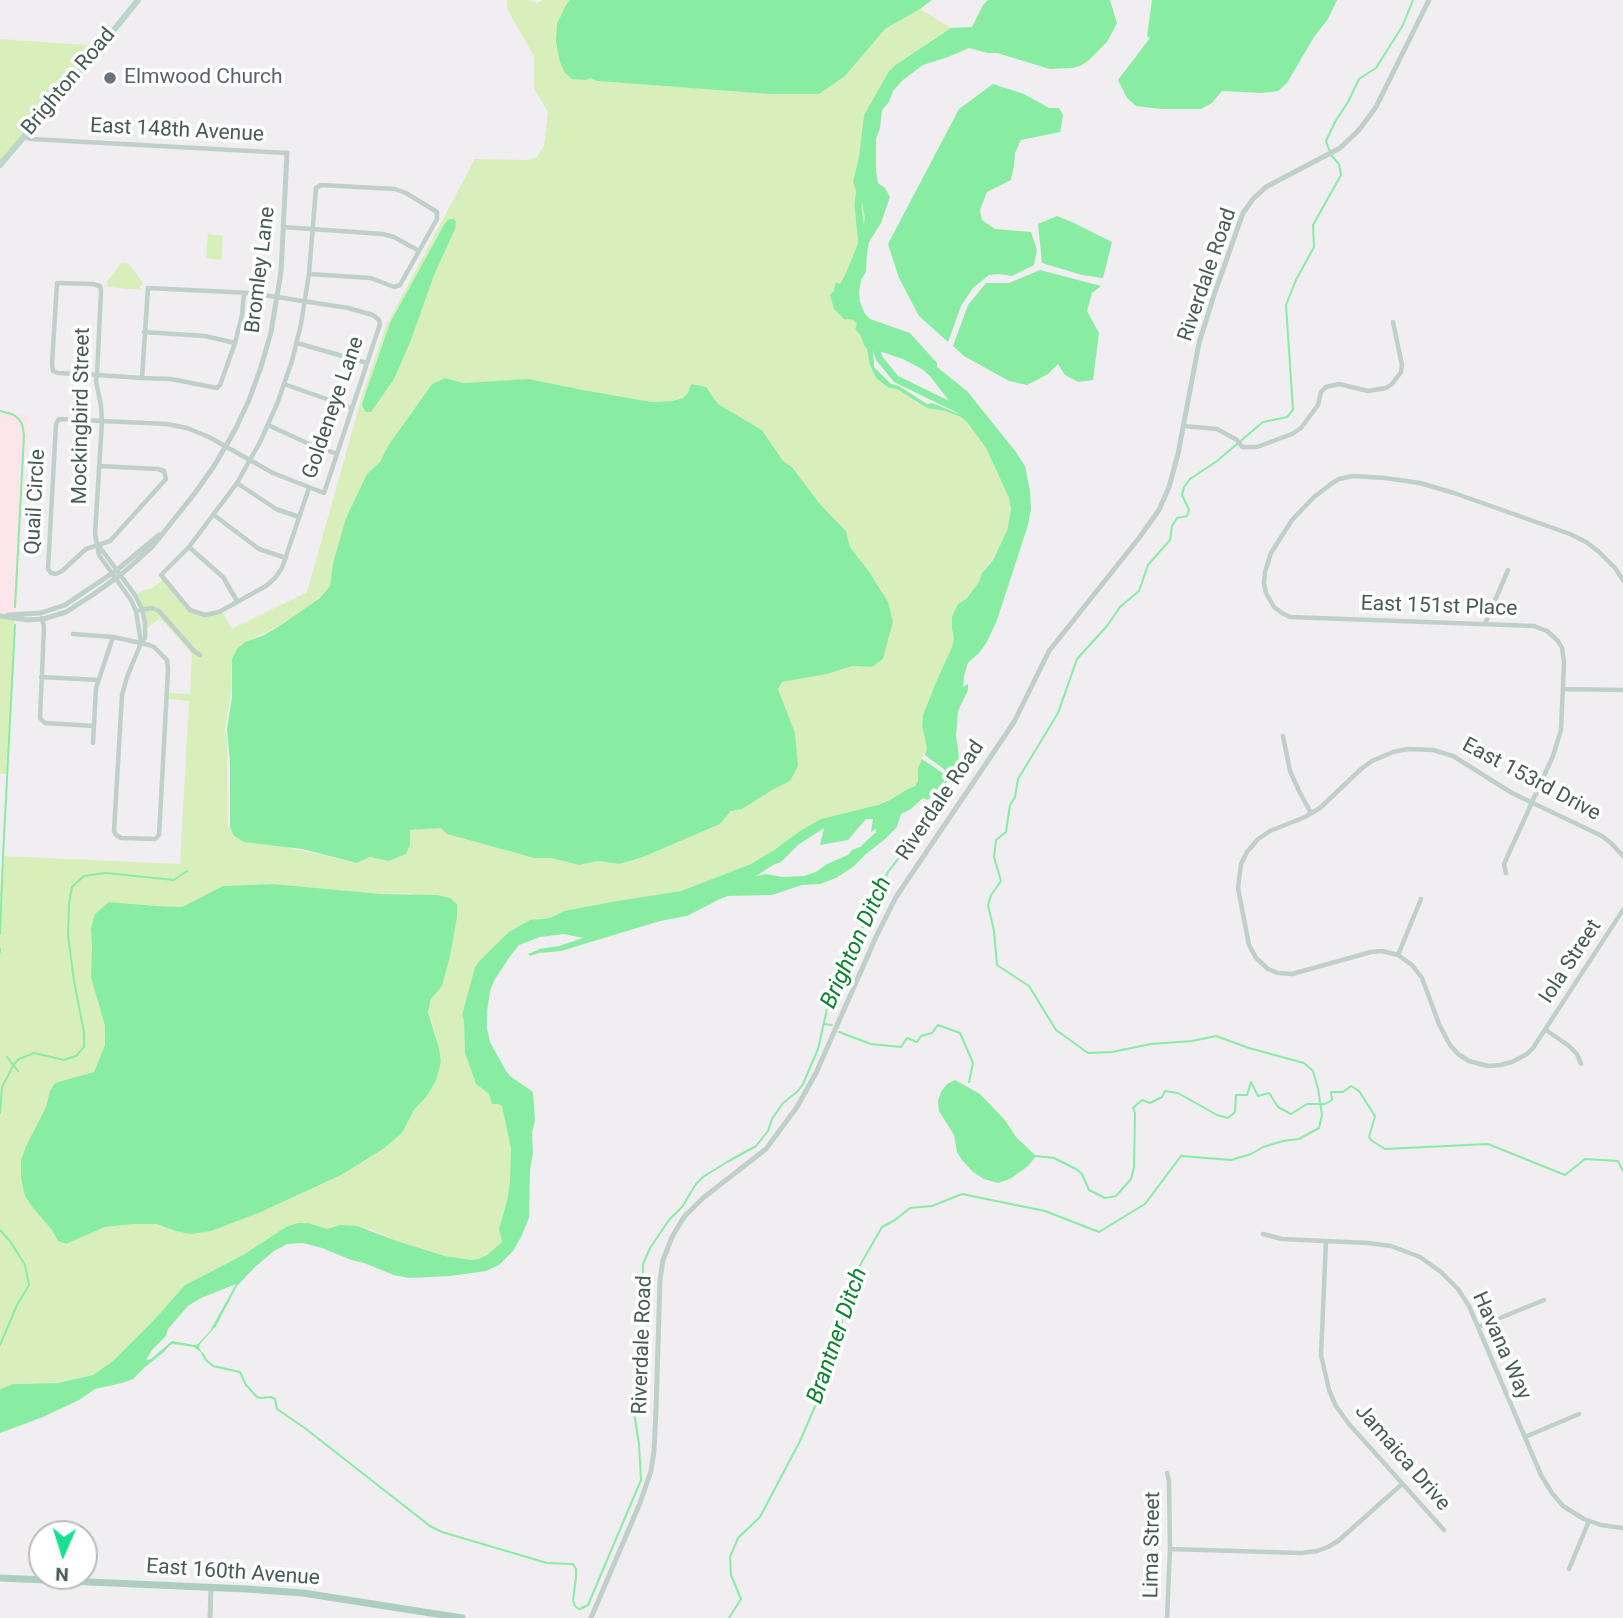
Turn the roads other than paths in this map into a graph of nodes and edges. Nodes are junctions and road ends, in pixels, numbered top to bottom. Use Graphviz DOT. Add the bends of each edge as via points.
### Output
graph roads {
  1 [pos="138,0"];
  2 [pos="1429,0"];
  3 [pos="23,137"];
  4 [pos="287,153"];
  5 [pos="0,164"];
  6 [pos="284,227"];
  7 [pos="313,229"];
  8 [pos="419,251"];
  9 [pos="309,274"];
  10 [pos="244,293"];
  11 [pos="277,298"];
  12 [pos="305,302"];
  13 [pos="1393,321"];
  14 [pos="144,332"];
  15 [pos="235,343"];
  16 [pos="297,343"];
  17 [pos="367,363"];
  18 [pos="97,375"];
  19 [pos="142,378"];
  20 [pos="284,384"];
  21 [pos="352,408"];
  22 [pos="102,421"];
  23 [pos="268,425"];
  24 [pos="1184,426"];
  25 [pos="226,447"];
  26 [pos="337,454"];
  27 [pos="250,461"];
  28 [pos="99,466"];
  29 [pos="237,482"];
  30 [pos="309,488"];
  31 [pos="214,515"];
  32 [pos="299,517"];
  33 [pos="98,545"];
  34 [pos="189,547"];
  35 [pos="286,558"];
  36 [pos="1508,570"];
  37 [pos="116,574"];
  38 [pos="1623,580"];
  39 [pos="237,601"];
  40 [pos="139,610"];
  41 [pos="0,616"];
  42 [pos="42,616"];
  43 [pos="1485,624"];
  44 [pos="73,634"];
  45 [pos="113,637"];
  46 [pos="141,643"];
  47 [pos="200,655"];
  48 [pos="41,677"];
  49 [pos="98,680"];
  50 [pos="1564,689"];
  51 [pos="1623,690"];
  52 [pos="94,726"];
  53 [pos="1283,736"];
  54 [pos="93,743"];
  55 [pos="1532,803"];
  56 [pos="1311,813"];
  57 [pos="1623,856"];
  58 [pos="1506,873"];
  59 [pos="1421,899"];
  60 [pos="1623,910"];
  61 [pos="1398,955"];
  62 [pos="1546,1030"];
  63 [pos="1581,1064"];
  64 [pos="1263,1234"];
  65 [pos="1326,1241"];
  66 [pos="1544,1300"];
  67 [pos="1478,1327"];
  68 [pos="1580,1414"];
  69 [pos="1525,1437"];
  70 [pos="1167,1473"];
  71 [pos="1402,1484"];
  72 [pos="1589,1521"];
  73 [pos="1623,1528"];
  74 [pos="1444,1530"];
  75 [pos="1170,1549"];
  76 [pos="1569,1569"];
  77 [pos="0,1578"];
  78 [pos="211,1587"];
  79 [pos="210,1618"];
  80 [pos="462,1618"];
  81 [pos="591,1618"];
  82 [pos="1167,1618"];
  1 -- 3 [label="main road, Brighton Road"];
  2 -- 24 [label="street, Riverdale Road" via="1376,107 1354,136 1266,187 1243,213 1199,343"];
  3 -- 4 [label="street, East 148th Avenue"];
  3 -- 5 [label="main road, Brighton Road"];
  4 -- 6 [label="street, Bromley Lane"];
  6 -- 7 [label="street"];
  6 -- 11 [label="street, Bromley Lane"];
  7 -- 8 [label="street" via="387,235"];
  7 -- 8 [label="street" via="316,188 321,185 395,189 438,214"];
  7 -- 9 [label="street"];
  8 -- 9 [label="street" via="396,287 371,278"];
  9 -- 12 [label="street"];
  10 -- 11 [label="street"];
  10 -- 14 [label="street" via="147,287"];
  10 -- 15 [label="street"];
  11 -- 12 [label="street"];
  11 -- 25 [label="street, Bromley Lane" via="261,367"];
  12 -- 16 [label="street"];
  12 -- 17 [label="street, Goldeneye Lane" via="354,309 380,321"];
  13 -- 24 [label="street" via="1402,365 1386,388 1326,387 1301,428 1257,447 1242,447 1217,429"];
  14 -- 15 [label="street"];
  14 -- 19 [label="street"];
  15 -- 19 [label="street" via="219,387"];
  16 -- 17 [label="street"];
  16 -- 20 [label="street"];
  17 -- 21 [label="street, Goldeneye Lane"];
  18 -- 18 [label="street, Mockingbird Street" via="52,369 57,283 100,286"];
  18 -- 19 [label="street"];
  18 -- 22 [label="street, Mockingbird Street"];
  20 -- 21 [label="street"];
  20 -- 23 [label="street"];
  21 -- 26 [label="street, Goldeneye Lane"];
  22 -- 25 [label="street" via="181,426"];
  22 -- 28 [label="street, Mockingbird Street"];
  22 -- 33 [label="street, Quail Circle" via="57,421 50,575"];
  23 -- 26 [label="street"];
  23 -- 27 [label="street"];
  24 -- 81 [label="street, Riverdale Road" via="1159,510 1046,655 1014,722 896,897 804,1097 766,1149 688,1212 672,1237 660,1280 651,1471"];
  25 -- 27 [label="street"];
  25 -- 37 [label="street, Bromley Lane" via="152,547"];
  26 -- 30 [label="street, Goldeneye Lane" via="324,493"];
  27 -- 29 [label="street"];
  27 -- 30 [label="street"];
  28 -- 33 [label="street, Mockingbird Street"];
  28 -- 33 [label="street, Quail Circle" via="168,473 114,537"];
  29 -- 31 [label="street"];
  29 -- 32 [label="street" via="276,509"];
  30 -- 32 [label="street"];
  31 -- 34 [label="street"];
  31 -- 35 [label="street" via="260,549"];
  32 -- 35 [label="street"];
  33 -- 37 [label="street"];
  34 -- 39 [label="street" via="225,579"];
  34 -- 39 [label="street" via="161,575 190,610 210,615"];
  35 -- 39 [label="street" via="271,582"];
  36 -- 43 [label="street"];
  37 -- 40 [label="street"];
  37 -- 42 [label="street, Bromley Lane" via="66,612"];
  38 -- 43 [label="street, East 151st Place" via="1610,561 1586,542 1528,518 1420,483 1353,476 1322,490 1297,514 1268,560 1265,589 1270,603 1295,618"];
  40 -- 46 [label="street"];
  40 -- 47 [label="street" via="159,611"];
  41 -- 42 [label="street" via="28,620"];
  42 -- 48 [label="street"];
  43 -- 50 [label="street, East 151st Place" via="1534,626 1551,634 1563,653"];
  44 -- 45 [label="street"];
  45 -- 46 [label="street"];
  45 -- 49 [label="street"];
  46 -- 46 [label="street" via="154,647 168,665 160,824 153,839 121,838 114,831 122,695"];
  48 -- 49 [label="street"];
  48 -- 52 [label="street" via="42,722"];
  49 -- 52 [label="street"];
  50 -- 51 [label="street"];
  50 -- 55 [label="street, East 151st Place" via="1558,743"];
  52 -- 54 [label="street"];
  53 -- 56 [label="street" via="1290,771"];
  55 -- 56 [label="street, East 153rd Drive" via="1449,754 1418,748 1373,761"];
  55 -- 57 [label="street, East 153rd Drive" via="1602,836"];
  55 -- 58 [label="street, East 151st Place" via="1504,864"];
  56 -- 61 [label="street, East 153rd Drive" via="1263,836 1241,864 1238,888 1254,956 1276,972 1292,974 1371,952"];
  59 -- 61 [label="street"];
  60 -- 62 [label="street, Iola Street"];
  61 -- 62 [label="street, Iola Street" via="1410,962 1425,984 1446,1040 1469,1060 1488,1066 1512,1062 1530,1052"];
  62 -- 63 [label="street" via="1569,1046"];
  64 -- 65 [label="street, Havana Way"];
  65 -- 67 [label="street, Havana Way" via="1391,1246 1420,1257 1458,1289"];
  65 -- 71 [label="street, Jamaica Drive" via="1321,1355 1329,1390 1349,1425"];
  66 -- 67 [label="street"];
  67 -- 69 [label="street, Havana Way"];
  68 -- 69 [label="street"];
  69 -- 72 [label="street, Havana Way" via="1552,1493 1569,1511"];
  70 -- 75 [label="street, Lima Street"];
  71 -- 74 [label="street, Jamaica Drive"];
  71 -- 75 [label="street" via="1338,1541 1317,1551"];
  72 -- 73 [label="street, Havana Way"];
  72 -- 76 [label="street"];
  75 -- 82 [label="street, Lima Street"];
  77 -- 78 [label="main road, East 160th Avenue"];
  78 -- 79 [label="street"];
  78 -- 80 [label="main road, East 160th Avenue" via="303,1593"];
}
